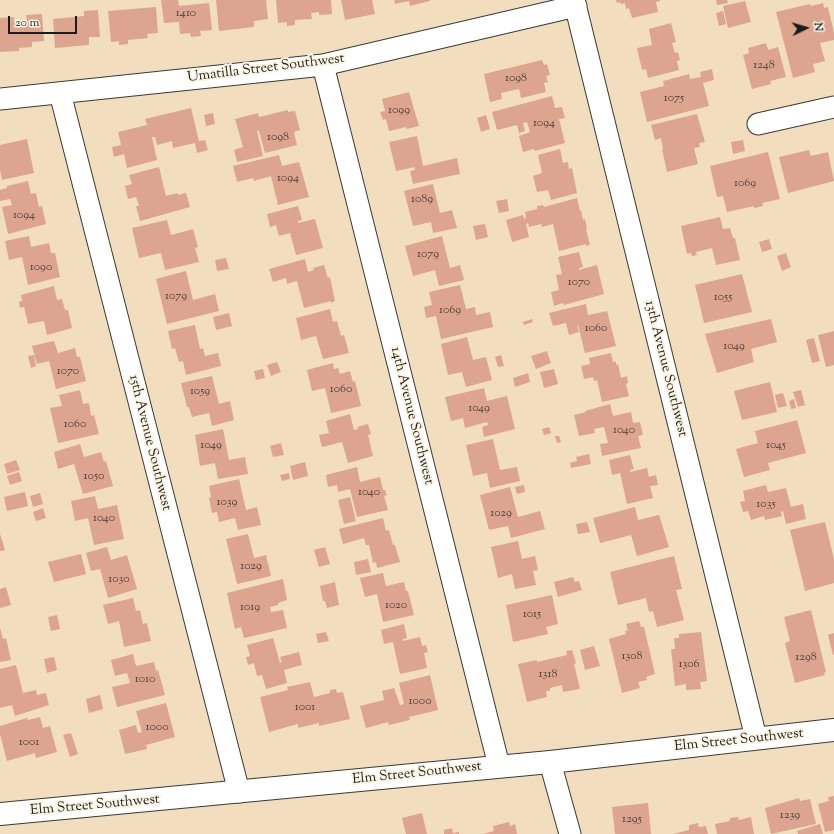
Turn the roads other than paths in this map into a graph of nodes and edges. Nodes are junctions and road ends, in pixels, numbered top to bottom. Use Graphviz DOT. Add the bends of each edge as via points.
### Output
graph roads {
  1 [pos="575,3"];
  2 [pos="323,65"];
  3 [pos="60,93"];
  4 [pos="0,99"];
  5 [pos="834,107"];
  6 [pos="758,124"];
  7 [pos="834,730"];
  8 [pos="756,738"];
  9 [pos="550,762"];
  10 [pos="499,766"];
  11 [pos="239,792"];
  12 [pos="0,814"];
  13 [pos="570,834"];
  1 -- 2 [label="street, Umatilla Street Southwest"];
  1 -- 8 [label="street, 13th Avenue Southwest"];
  2 -- 3 [label="street, Umatilla Street Southwest"];
  2 -- 10 [label="street, 14th Avenue Southwest"];
  3 -- 4 [label="street, Umatilla Street Southwest"];
  3 -- 11 [label="street, 15th Avenue Southwest"];
  5 -- 6 [label="street"];
  7 -- 8 [label="street, Elm Street Southwest"];
  8 -- 9 [label="street, Elm Street Southwest"];
  9 -- 10 [label="street, Elm Street Southwest"];
  9 -- 13 [label="street"];
  10 -- 11 [label="street, Elm Street Southwest"];
  11 -- 12 [label="street, Elm Street Southwest"];
}
